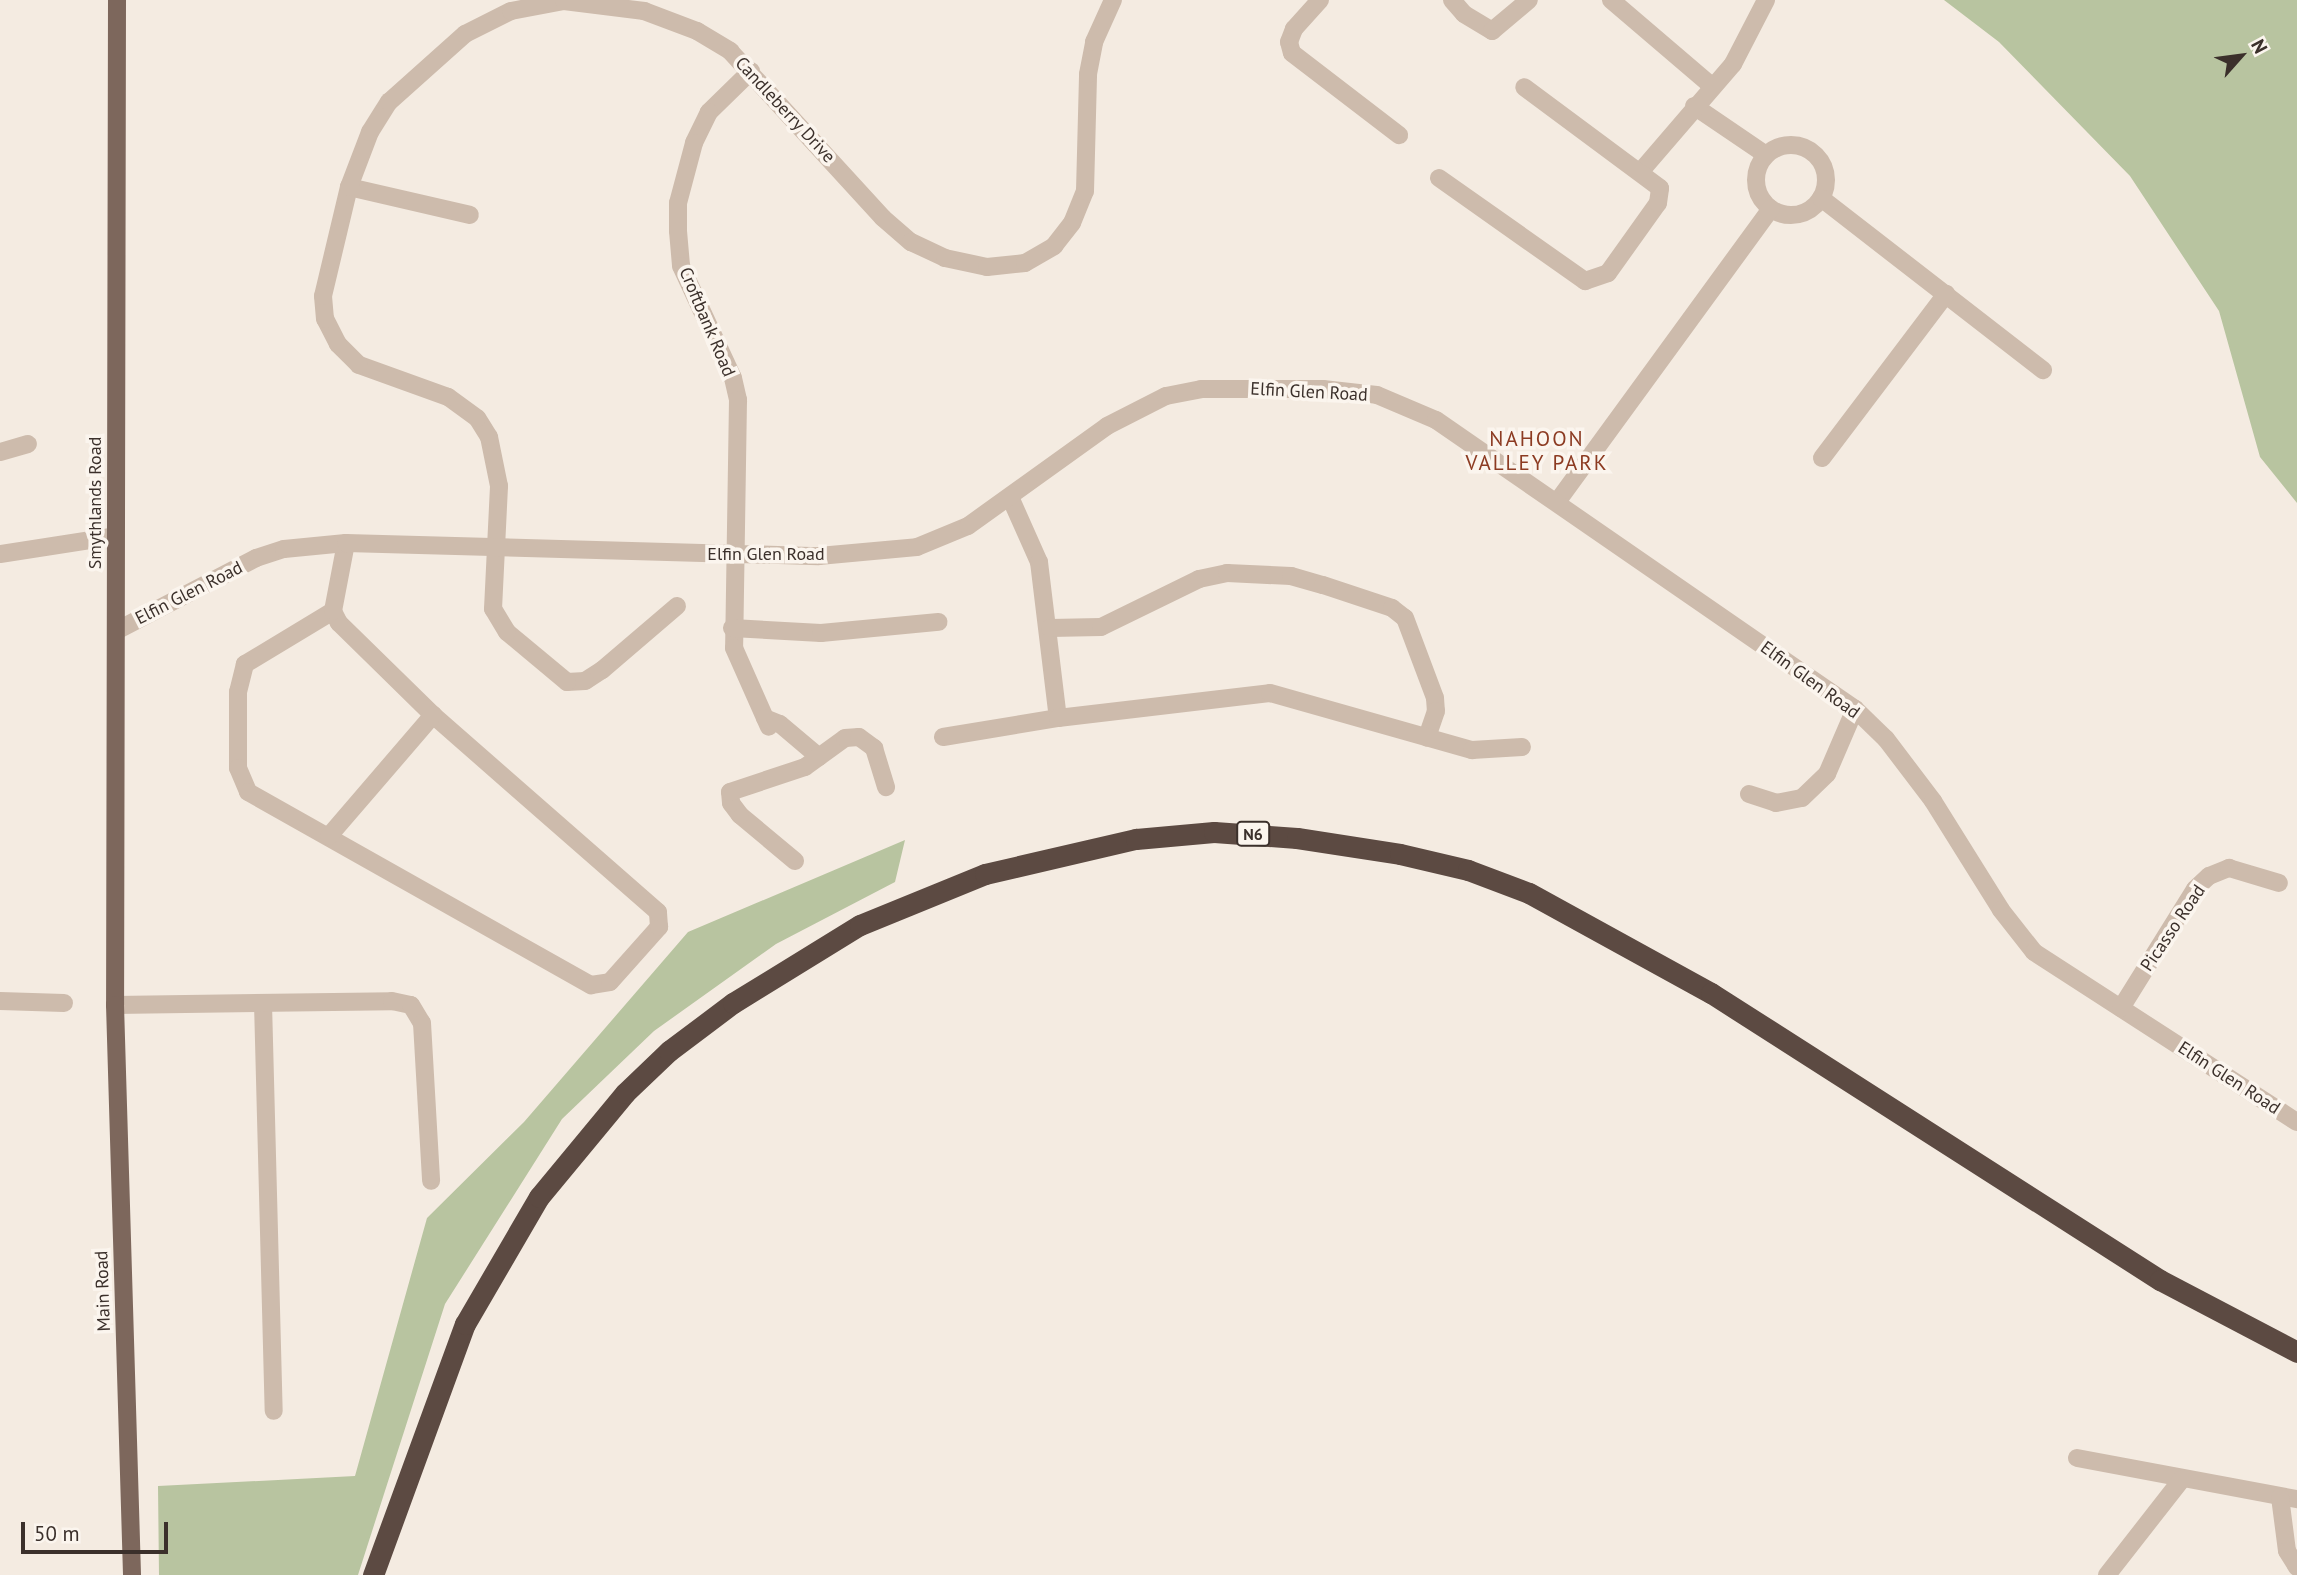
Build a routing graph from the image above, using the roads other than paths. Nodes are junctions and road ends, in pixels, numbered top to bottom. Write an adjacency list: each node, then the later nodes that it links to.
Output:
1 (117, 0): 27 (main road, Smythlands Road)
2 (1113, 0): 8 (street, Candleberry Drive)
3 (1320, 0): 12 (street)
4 (1452, 0): 5 (street)
5 (1530, 0)
6 (1611, 0): 10 (street)
7 (1766, 0): 10 (street)
8 (751, 71): 16 (street, Candleberry Drive); 31 (street, Croftbank Road)
9 (1524, 87): 14 (street)
10 (1713, 87): 11 (street)
11 (1694, 106): 13 (street); 14 (street)
12 (1399, 135)
13 (1766, 155): 17 (street); 18 (street)
14 (1642, 171): 15 (street)
15 (1439, 178)
16 (349, 187): 19 (street); 29 (street, Candleberry Drive)
17 (1821, 198): 18 (street); 20 (street)
18 (1771, 209): 26 (street)
19 (470, 215)
20 (1946, 294): 21 (street); 24 (street)
21 (2043, 370)
22 (28, 444): 23 (street)
23 (0, 452)
24 (1822, 458)
25 (1010, 497): 26 (street, Elfin Glen Road); 31 (street, Elfin Glen Road); 36 (street)
26 (1557, 502): 38 (street, Elfin Glen Road)
27 (116, 536): 30 (street); 37 (main road, Smythlands Road)
28 (346, 543): 29 (street, Elfin Glen Road); 33 (street); 37 (street, Elfin Glen Road)
29 (496, 547): 31 (street, Elfin Glen Road); 32 (street, Candleberry Drive)
30 (0, 554)
31 (733, 555): 35 (street, Croftbank Road)
32 (677, 606)
33 (333, 611): 39 (street); 47 (street)
34 (938, 622): 35 (street)
35 (732, 628): 44 (street, Croftbank Road)
36 (1050, 628): 40 (street); 42 (street)
37 (116, 631): 53 (main road, Smythlands Road)
38 (1855, 709): 46 (street); 54 (street, Elfin Glen Road)
39 (433, 715): 47 (street); 47 (street)
40 (1058, 718): 41 (street); 42 (street)
41 (943, 737)
42 (1427, 737): 43 (street)
43 (1522, 747)
44 (819, 757): 45 (street); 48 (street)
45 (886, 787)
46 (1749, 794)
47 (329, 836)
48 (795, 861)
49 (2279, 883): 54 (street, Picasso Road)
50 (0, 1002): 51 (street)
51 (64, 1003)
52 (263, 1003): 53 (street); 56 (street); 58 (street)
53 (115, 1005): 64 (main road, Main Road)
54 (2121, 1008): 55 (street, Elfin Glen Road)
55 (2297, 1122)
56 (431, 1181)
57 (2297, 1352): 62 (highway, N6)
58 (274, 1411)
59 (2077, 1458): 60 (street)
60 (2182, 1479): 61 (street); 67 (street)
61 (2289, 1498): 63 (street)
62 (398, 1513): 65 (highway, N6); 66 (highway, N6)
63 (2297, 1567)
64 (132, 1575)
65 (373, 1575)
66 (387, 1575)
67 (2107, 1575)

